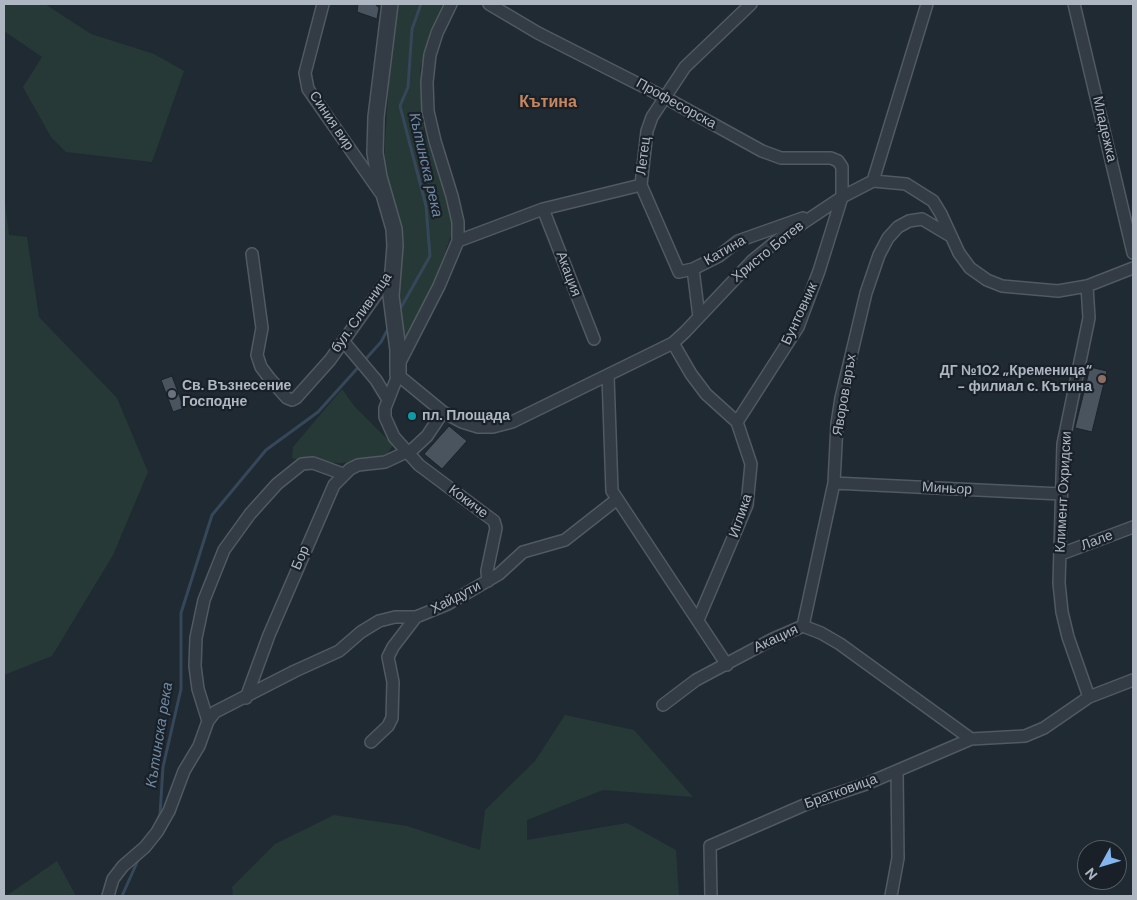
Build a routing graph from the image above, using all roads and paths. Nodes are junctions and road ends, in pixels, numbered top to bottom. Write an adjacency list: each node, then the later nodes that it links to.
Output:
1 (323, 4): 12 (street, Синия вир)
2 (390, 4): 12 (street, бул. Сливница)
3 (452, 4): 16 (street)
4 (489, 4): 8 (street, Професорска)
5 (751, 4): 8 (street, Летец)
6 (927, 4): 9 (street)
7 (1074, 4): 17 (street, Младежка)
8 (664, 97): 10 (street, Летец); 11 (street, Професорска)
9 (873, 181): 11 (street, Христо Ботев); 15 (street)
10 (640, 186): 13 (street, Летец); 20 (street, Катина)
11 (842, 197): 14 (street, Христо Ботев); 31 (street, Бунтовник)
12 (386, 200): 21 (street, бул. Сливница)
13 (543, 209): 16 (street, Летец); 24 (street, Акация)
14 (815, 214): 20 (street, Катина); 23 (street, Христо Ботев)
15 (949, 235): 22 (street); 34 (street, Яворов връх)
16 (458, 241): 27 (street)
17 (1133, 253)
18 (252, 254): 26 (street, бул. Сливница)
19 (1133, 268): 22 (street)
20 (693, 269): 23 (street, Катина)
21 (392, 271): 26 (street, бул. Сливница); 27 (street)
22 (1087, 286): 35 (street, Климент Охридски)
23 (699, 317): 25 (street, Христо Ботев)
24 (594, 339)
25 (672, 343): 28 (street, Христо Ботев); 31 (street, Иглика)
26 (347, 347): 29 (street)
27 (398, 363): 29 (street); 30 (street, Христо Ботев)
28 (608, 376): 30 (street, Христо Ботев); 36 (street)
29 (388, 398): 32 (street)
30 (443, 412): 32 (street)
31 (737, 422): 41 (street, Иглика)
32 (400, 455): 33 (street); 39 (street, Кокиче)
33 (343, 474): 46 (street, Бор); 48 (street)
34 (834, 483): 35 (street, Миньор); 42 (street, Яворов връх)
35 (1061, 494): 38 (street, Климент Охридски)
36 (616, 500): 39 (street, Хайдути); 41 (street)
37 (1133, 527): 38 (street, Лале)
38 (1061, 554): 45 (street, Климент Охридски)
39 (488, 581): 40 (street, Хайдути)
40 (416, 617): 46 (street, Хайдути); 50 (street)
41 (698, 620): 43 (street)
42 (803, 626): 43 (street, Акация); 49 (street, Акация)
43 (727, 665): 47 (street, Акация)
44 (1133, 680): 45 (street)
45 (1089, 697): 49 (street)
46 (246, 698): 48 (street, Хайдути)
47 (663, 705)
48 (208, 721): 52 (street)
49 (971, 739): 51 (street, Братковица)
50 (371, 742)
51 (897, 771): 53 (street, Братковица); 54 (street)
52 (108, 896)
53 (711, 896)
54 (891, 896)

